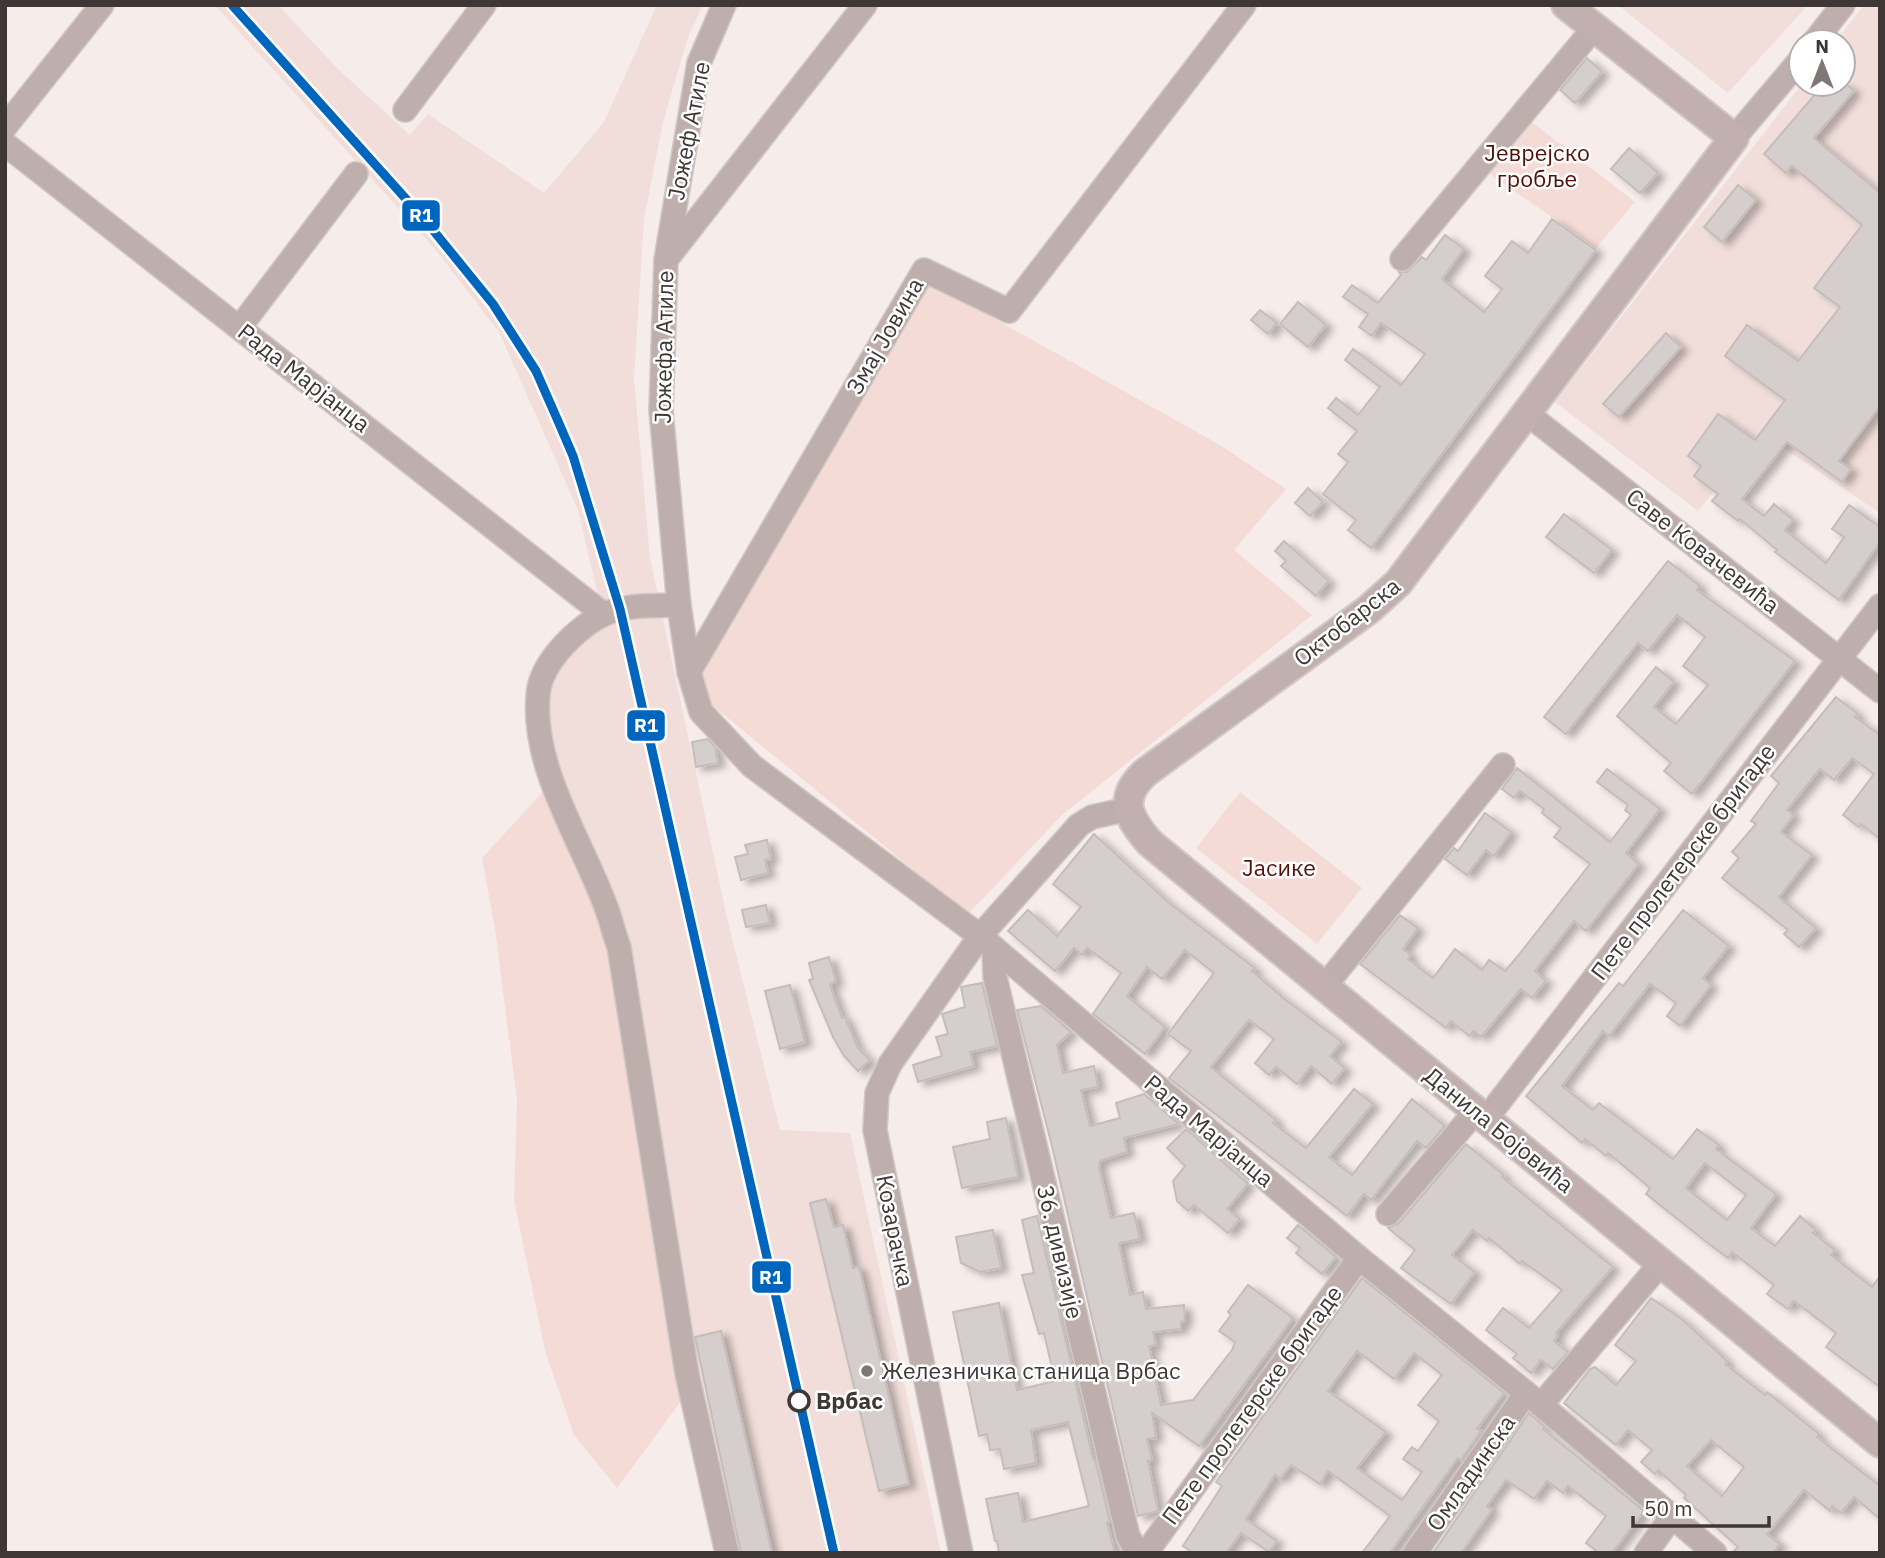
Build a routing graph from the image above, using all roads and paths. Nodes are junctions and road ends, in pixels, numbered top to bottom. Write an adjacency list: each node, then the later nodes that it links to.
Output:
1 (102, 5): 12 (street)
2 (484, 5): 11 (street)
3 (724, 5): 16 (street, Јожеф Атиле)
4 (865, 5): 16 (street, Јожефа Атиле)
5 (1244, 5): 24 (street, Змај Јовина)
6 (1566, 5): 8 (main road)
7 (1843, 5): 9 (street)
8 (1594, 28): 13 (main road); 17 (street)
9 (1825, 28)
10 (1787, 76): 13 (street)
11 (405, 110)
12 (5, 127)
13 (1734, 138): 19 (main road, Октобарска)
14 (5, 144): 18 (street, Рада Марјанца)
15 (356, 174): 18 (street)
16 (666, 260): 20 (street, Јожефа Атиле)
17 (1402, 260)
18 (240, 327): 22 (street, Рада Марјанца)
19 (1525, 412): 23 (street, Саве Ковачевића); 28 (main road, Октобарска)
20 (679, 605): 22 (street); 24 (street, Јожефа Атиле)
21 (1880, 606): 23 (street, Пете пролетерске бригаде)
22 (602, 613): 38 (street)
23 (1839, 658): 25 (street, Саве Ковачевића); 31 (street, Пете пролетерске бригаде)
24 (689, 672): 26 (street, Јожефа Атиле)
25 (1880, 691)
26 (701, 712): 29 (street, Рада Марјанца)
27 (1503, 765): 30 (street)
28 (1129, 809): 29 (street); 30 (main road, Данила Бојовића)
29 (987, 942): 33 (street, Рада Марјанца); 39 (street, Козарачка); 40 (street, 36. дивизије)
30 (1324, 987): 31 (main road, Данила Бојовића)
31 (1481, 1115): 32 (street, Пете пролетерске бригаде); 34 (main road, Данила Бојовића)
32 (1388, 1214)
33 (1359, 1258): 35 (street, Рада Марјанца); 41 (street, Пете пролетерске бригаде)
34 (1662, 1262): 35 (street, Омладинска); 36 (main road, Данила Бојовића)
35 (1533, 1399): 37 (street, Рада Марјанца); 42 (street, Омладинска)
36 (1880, 1443)
37 (1672, 1516): 43 (street); 44 (street, Рада Марјанца)
38 (727, 1553)
39 (961, 1553)
40 (1138, 1553)
41 (1146, 1553)
42 (1415, 1553)
43 (1646, 1553)
44 (1715, 1553)

